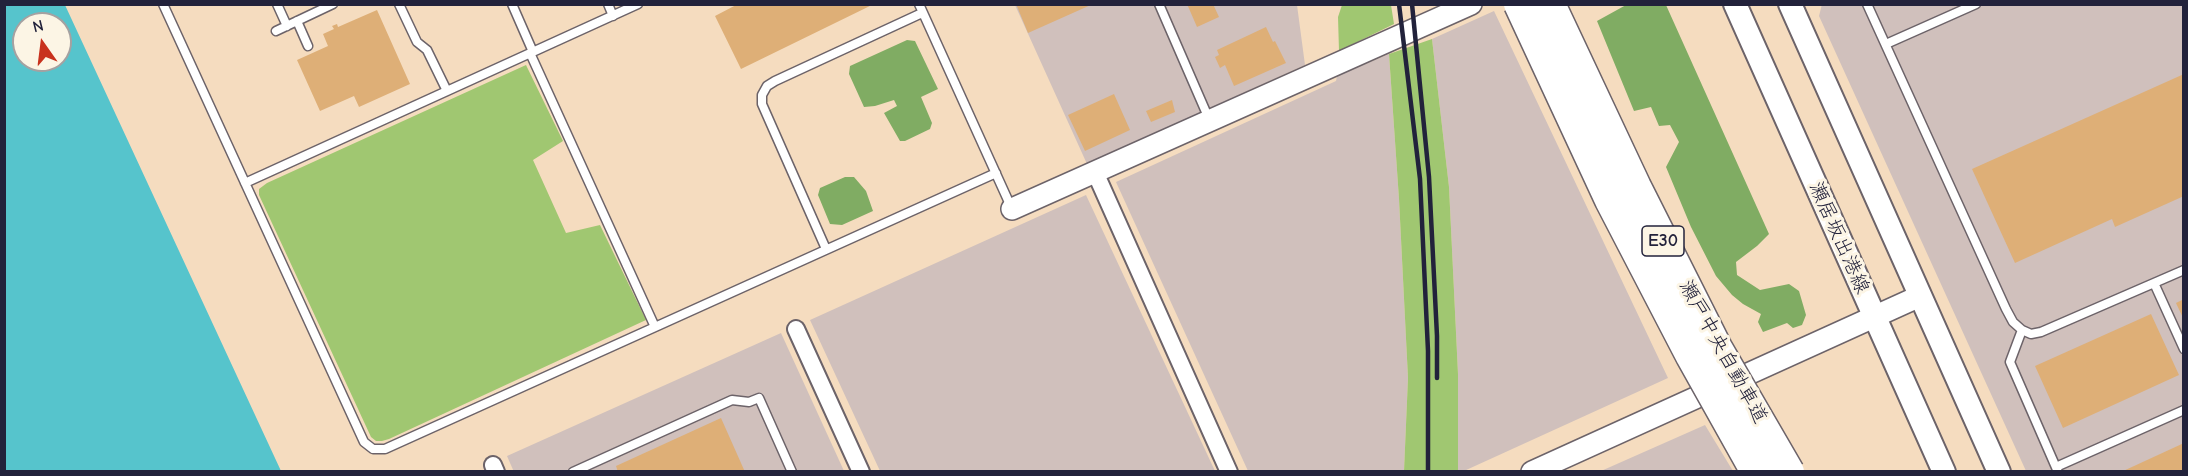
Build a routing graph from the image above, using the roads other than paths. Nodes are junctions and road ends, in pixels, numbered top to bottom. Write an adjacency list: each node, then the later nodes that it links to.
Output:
1 (163, 4): 28 (lane)
2 (277, 4): 19 (lane)
3 (333, 4): 18 (lane)
4 (399, 4): 24 (lane)
5 (512, 4): 23 (lane)
6 (608, 4): 17 (lane)
7 (638, 4): 17 (lane)
8 (1159, 4): 25 (lane)
9 (1471, 4): 25 (street)
10 (1519, 4): 46 (highway, 瀬戸中央自動車道 / E30, bridge)
11 (1550, 4): 47 (highway, 瀬戸中央自動車道 / E30, bridge)
12 (1735, 4): 34 (main road, 瀬居坂出港線)
13 (1790, 4): 33 (main road)
14 (1867, 4): 21 (lane)
15 (1976, 4): 21 (lane)
16 (921, 9): 26 (lane); 30 (lane)
17 (613, 16): 23 (lane)
18 (297, 21): 19 (lane); 22 (lane)
19 (287, 26): 20 (lane)
20 (276, 31)
21 (1886, 44): 37 (lane)
22 (308, 46)
23 (532, 52): 24 (lane); 35 (lane)
24 (447, 91): 28 (lane)
25 (1210, 121): 27 (street)
26 (996, 172): 29 (lane); 30 (lane)
27 (1095, 172): 29 (street); 44 (street)
28 (245, 183): 35 (lane)
29 (1012, 209)
30 (826, 249): 35 (lane)
31 (2184, 270): 32 (lane)
32 (2154, 283): 37 (lane); 38 (lane)
33 (1920, 296): 34 (street); 49 (main road)
34 (1874, 316): 45 (street); 48 (main road, 瀬居坂出港線)
35 (655, 327)
36 (796, 328): 43 (street)
37 (2022, 330): 40 (lane)
38 (2184, 349)
39 (2184, 410): 40 (lane)
40 (2057, 469)
41 (573, 471): 42 (lane)
42 (792, 471)
43 (861, 471)
44 (1229, 471)
45 (1532, 471)
46 (1756, 471)
47 (1789, 471)
48 (1944, 471)
49 (1999, 471)

